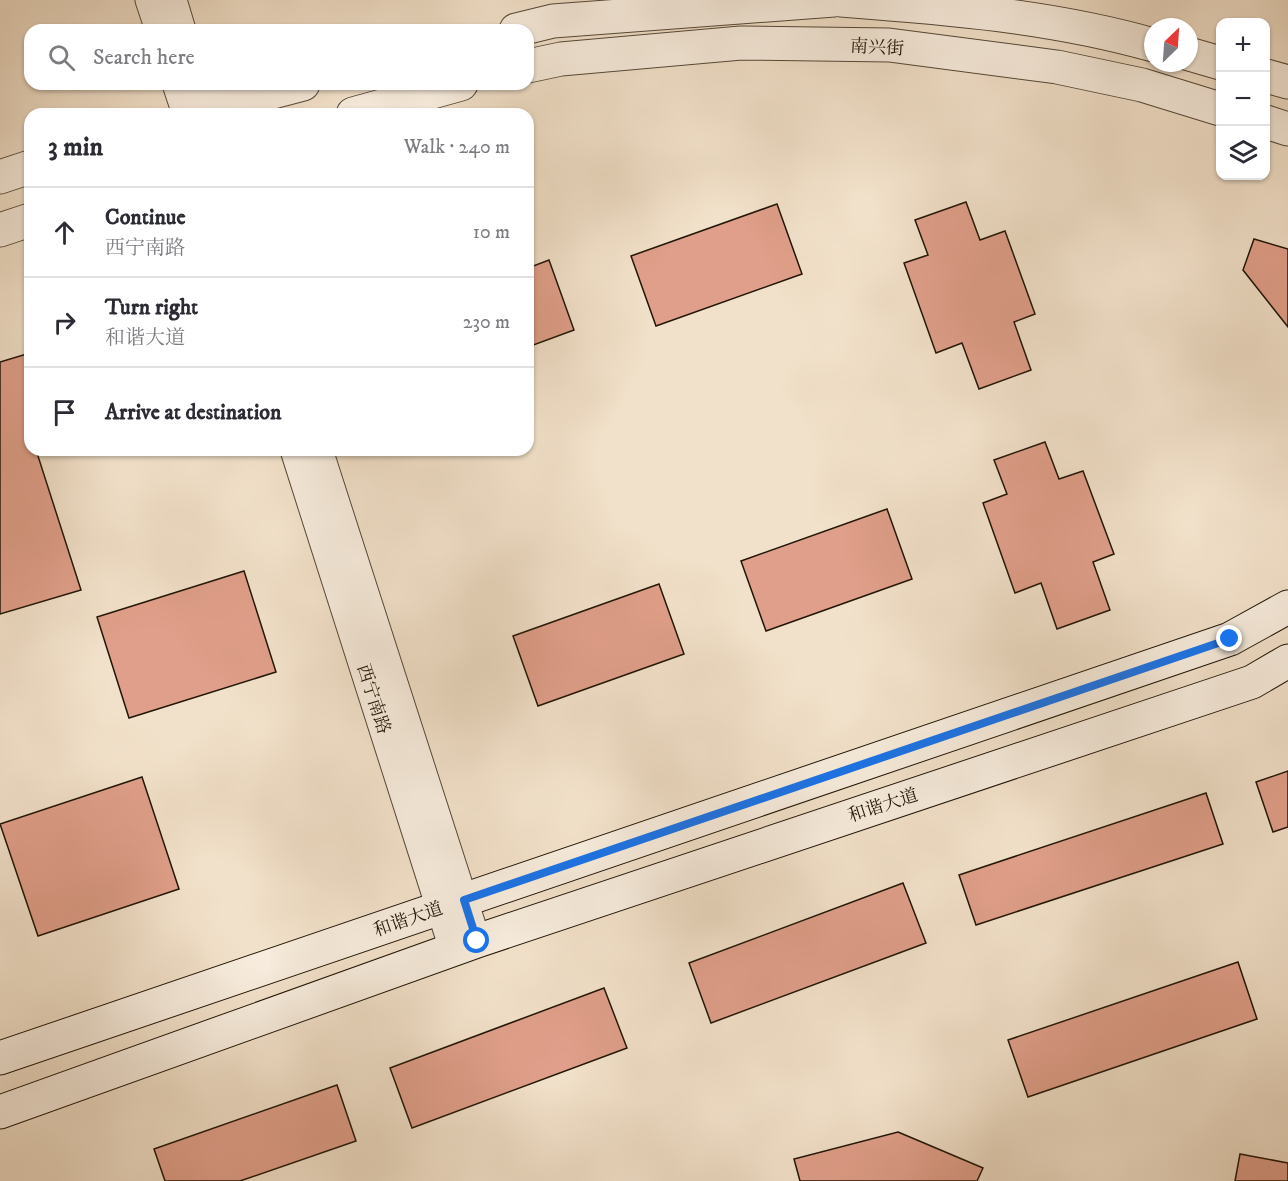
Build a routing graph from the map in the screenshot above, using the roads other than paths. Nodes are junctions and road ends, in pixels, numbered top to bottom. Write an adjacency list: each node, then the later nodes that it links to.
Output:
1 (149, 0): 5 (street)
2 (173, 0): 6 (street)
3 (834, 0): 7 (main road)
4 (841, 0): 8 (main road)
5 (157, 24)
6 (180, 24)
7 (534, 26)
8 (1144, 43)
9 (1198, 57): 10 (main road)
10 (1216, 62)
11 (534, 65): 18 (main road, 南兴街)
12 (1270, 77): 13 (main road)
13 (1288, 82)
14 (183, 90): 17 (street)
15 (276, 90): 17 (main road)
16 (439, 90): 19 (main road)
17 (199, 107)
18 (1216, 107)
19 (375, 108)
20 (1270, 123): 21 (main road)
21 (1288, 129)
22 (24, 169): 23 (main road)
23 (0, 177)
24 (24, 222): 25 (main road)
25 (0, 230)
26 (296, 456): 30 (street, 西宁南路)
27 (320, 456): 30 (street, 西宁南路)
28 (1288, 607): 30 (main road, 和谐大道)
29 (1288, 661): 31 (main road, 和谐大道)
30 (453, 904): 31 (street, 西宁南路); 32 (main road, 和谐大道)
31 (465, 945): 33 (main road, 和谐大道)
32 (0, 1058)
33 (0, 1112)

